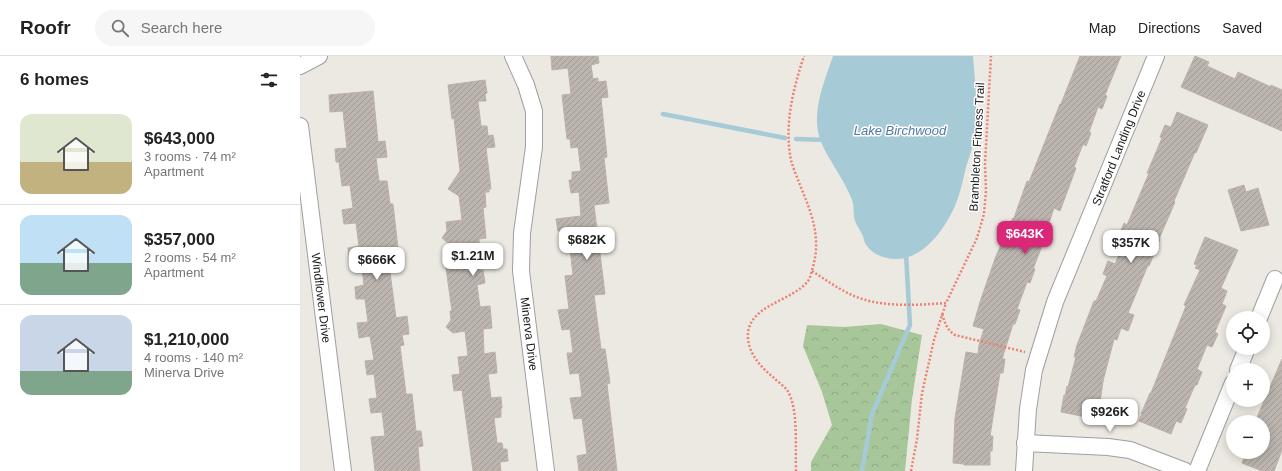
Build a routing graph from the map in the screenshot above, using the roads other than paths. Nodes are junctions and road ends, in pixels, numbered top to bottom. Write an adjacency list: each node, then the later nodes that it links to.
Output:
1 (319, 56): 4 (street)
2 (513, 56): 11 (street, Minerva Drive)
3 (1156, 56): 9 (street, Stratford Landing Drive)
4 (300, 66)
5 (300, 126): 10 (street, Windflower Drive)
6 (1275, 279): 7 (street)
7 (1262, 311)
8 (1226, 400): 14 (street)
9 (1025, 443): 12 (street, Stratford Landing Drive); 13 (street)
10 (343, 471)
11 (546, 471)
12 (1024, 471)
13 (1185, 471)
14 (1197, 471)

